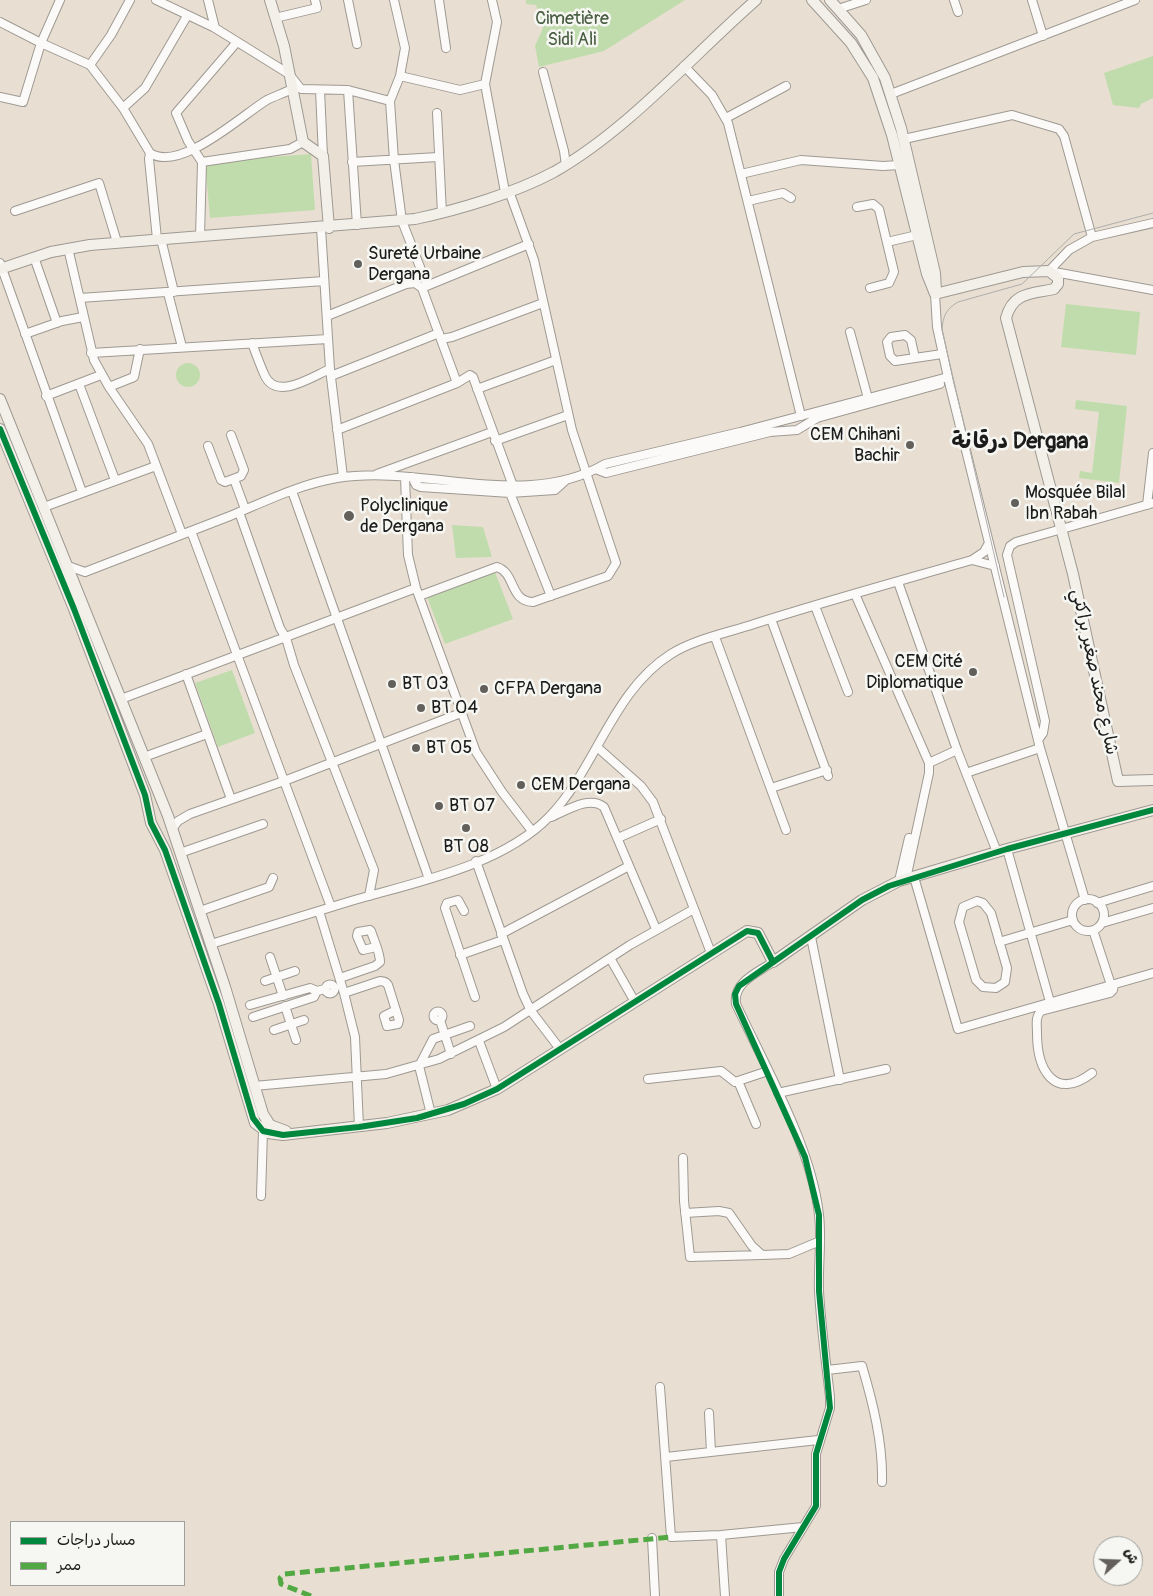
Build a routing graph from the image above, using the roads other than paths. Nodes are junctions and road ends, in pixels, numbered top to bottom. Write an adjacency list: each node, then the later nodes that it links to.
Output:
1 (60, 0): 26 (street)
2 (130, 0): 29 (street)
3 (156, 0): 20 (street)
4 (208, 0): 23 (street)
5 (270, 0): 21 (street)
6 (315, 0): 21 (street)
7 (348, 0): 27 (street)
8 (394, 0): 33 (street)
9 (439, 0): 28 (street)
10 (492, 0): 34 (street)
11 (756, 0): 30 (street)
12 (812, 0): 19 (street)
13 (866, 0): 17 (street)
14 (954, 0): 18 (street)
15 (1032, 0): 24 (street)
16 (1135, 0): 24 (street)
17 (834, 5): 19 (street); 39 (street)
18 (958, 12)
19 (824, 13): 51 (street)
20 (187, 16): 23 (street); 42 (street)
21 (275, 18): 32 (street)
22 (0, 22): 26 (street)
23 (215, 28): 25 (street)
24 (1042, 36): 39 (street)
25 (237, 42): 32 (street); 47 (street)
26 (41, 43): 29 (street); 40 (street)
27 (357, 44)
28 (446, 48)
29 (90, 65): 42 (street)
30 (684, 66): 44 (street); 55 (street)
31 (543, 72): 55 (street)
32 (290, 74): 36 (street); 37 (street)
33 (400, 76): 34 (street); 41 (street)
34 (485, 84): 57 (street)
35 (786, 86): 44 (street)
36 (292, 89): 46 (street); 47 (street)
37 (320, 90): 38 (street); 49 (street)
38 (348, 90): 41 (street); 54 (street)
39 (891, 94): 45 (street)
40 (0, 98)
41 (390, 101): 52 (street)
42 (123, 108): 48 (street)
43 (437, 112): 50 (street)
44 (726, 118): 56 (street)
45 (904, 139): 51 (street); 69 (street)
46 (303, 142): 49 (street); 53 (street)
47 (194, 149): 48 (street); 53 (street)
48 (150, 153): 70 (street)
49 (323, 156): 66 (street)
50 (438, 157): 52 (street); 62 (street)
51 (901, 158): 56 (street); 67 (street); 83 (street)
52 (394, 160): 54 (street); 63 (street)
53 (202, 162): 68 (street)
54 (352, 162): 65 (street)
55 (566, 165): 57 (street)
56 (741, 174): 59 (street)
57 (507, 192): 62 (street); 73 (street)
58 (791, 198): 59 (street)
59 (748, 201): 111 (street)
60 (857, 207): 72 (street)
61 (15, 211): 71 (street)
62 (442, 213): 63 (street)
63 (402, 221): 65 (street); 79 (street)
64 (1153, 224): 69 (street)
65 (356, 225): 66 (street)
66 (325, 228): 68 (street); 78 (street)
67 (917, 235): 72 (street); 83 (street)
68 (200, 237): 70 (street)
69 (1092, 237): 77 (street)
70 (159, 239): 71 (street); 82 (street)
71 (117, 242): 74 (street)
72 (887, 242): 80 (street)
73 (529, 244): 79 (street); 85 (street)
74 (68, 248): 75 (street); 84 (street)
75 (34, 257): 76 (street); 88 (street)
76 (1, 267): 90 (street)
77 (1049, 271): 81 (street); 83 (street); 135 (street)
78 (324, 281): 82 (street); 86 (street)
79 (425, 287): 86 (street); 91 (street)
80 (870, 288)
81 (1153, 290)
82 (171, 292): 84 (street); 94 (street)
83 (936, 294): 97 (street)
84 (80, 298): 87 (street)
85 (543, 302): 91 (street); 99 (street)
86 (327, 316): 92 (street)
87 (83, 317): 88 (street); 96 (street)
88 (57, 323): 90 (street)
89 (850, 332): 109 (street)
90 (25, 334): 107 (street)
91 (440, 336): 100 (street); 103 (street)
92 (328, 338): 93 (street); 100 (street)
93 (252, 343): 94 (street); 100 (street)
94 (182, 347): 95 (street)
95 (140, 349): 96 (street); 105 (street)
96 (91, 352): 101 (street)
97 (942, 354): 98 (street); 102 (street)
98 (915, 358)
99 (556, 360): 106 (street); 110 (street)
100 (331, 372): 115 (street)
101 (101, 375): 104 (street); 105 (street)
102 (948, 379): 109 (street); 138 (street)
103 (457, 383): 106 (street); 115 (street)
104 (80, 384): 107 (street); 128 (street)
105 (108, 387): 121 (street)
106 (477, 389): 116 (street)
107 (46, 396): 131 (street)
108 (0, 399): 133 (street)
109 (869, 401): 111 (street); 112 (street)
110 (568, 415): 118 (street); 123 (street)
111 (801, 415): 112 (street); 114 (street); 122 (street)
112 (809, 424): 114 (street)
113 (0, 429): 176 (street)
114 (799, 429): 122 (street)
115 (337, 430): 125 (street)
116 (492, 432): 118 (street); 124 (street)
117 (231, 434): 127 (street)
118 (495, 441): 129 (street)
119 (208, 446): 127 (street)
120 (1153, 453): 132 (street)
121 (156, 466): 128 (street); 137 (street)
122 (598, 470): 123 (street)
123 (586, 474): 129 (street); 147 (street)
124 (371, 476): 125 (street); 126 (street)
125 (343, 477): 130 (street)
126 (408, 477): 129 (street); 145 (street)
127 (234, 479): 134 (street)
128 (115, 480): 131 (street)
129 (511, 489): 147 (street)
130 (292, 491): 134 (street); 150 (street)
131 (82, 492): 133 (street)
132 (1150, 504): 135 (street)
133 (44, 507): 140 (street)
134 (242, 511): 136 (street); 153 (street)
135 (1062, 529): 151 (street); 169 (street, شارع محند صغير براكتي)
136 (191, 531): 137 (street); 155 (street)
137 (182, 534): 142 (street)
138 (989, 543): 139 (street); 141 (street)
139 (972, 560): 141 (street); 143 (street)
140 (68, 566): 142 (street); 144 (street)
141 (995, 566): 154 (street)
142 (85, 572): 144 (street)
143 (898, 582): 146 (street); 164 (street)
144 (77, 585): 158 (street)
145 (417, 592): 147 (street); 150 (street); 159 (street)
146 (855, 594): 148 (street); 167 (street)
147 (551, 596)
148 (816, 606): 149 (street); 157 (street)
149 (771, 619): 152 (street); 171 (street)
150 (337, 620): 153 (street); 161 (street)
151 (1026, 635): 154 (street); 162 (street)
152 (715, 637): 163 (street); 171 (street)
153 (286, 638): 155 (street); 166 (street)
154 (1012, 638): 162 (street)
155 (236, 656): 156 (street); 170 (street)
156 (186, 674): 158 (street); 160 (street)
157 (848, 692)
158 (121, 700): 165 (street)
159 (461, 713): 161 (street); 181 (street)
160 (207, 734): 165 (street); 172 (street)
161 (381, 744): 166 (street); 191 (street)
162 (1039, 744): 168 (street); 183 (street)
163 (597, 747): 175 (street); 177 (street)
164 (957, 750): 167 (street); 168 (street)
165 (144, 757): 174 (street)
166 (332, 763): 170 (street); 194 (street)
167 (929, 763): 192 (street)
168 (966, 773): 186 (street)
169 (1153, 780)
170 (284, 781): 172 (street); 197 (street)
171 (771, 788): 180 (street)
172 (231, 799): 179 (street)
173 (1153, 810): 183 (street)
174 (166, 811): 176 (street); 179 (street)
175 (549, 817): 181 (street); 184 (street)
176 (150, 818): 182 (street)
177 (661, 819): 184 (street); 199 (street)
178 (263, 824): 187 (street)
179 (171, 828): 182 (street); 187 (street)
180 (786, 830)
181 (532, 832): 188 (street)
182 (156, 833): 252 (street)
183 (1066, 834): 186 (street); 195 (street)
184 (618, 838): 189 (street)
185 (909, 838): 192 (street)
186 (1002, 851): 192 (street); 207 (street)
187 (180, 853): 200 (street)
188 (476, 861): 191 (street); 208 (street)
189 (629, 866): 205 (street); 208 (street)
190 (273, 878): 200 (street)
191 (429, 879): 194 (street)
192 (906, 879): 209 (street); 228 (street)
193 (1153, 886): 196 (street)
194 (369, 896): 197 (street)
195 (1085, 900): 196 (street); 203 (street)
196 (1097, 902): 204 (street)
197 (331, 907): 201 (street)
198 (1153, 908): 204 (street)
199 (694, 909): 205 (street); 213 (street)
200 (200, 911): 211 (street)
201 (319, 911): 211 (street); 223 (street)
202 (464, 911): 214 (street)
203 (1073, 920): 206 (street); 207 (street)
204 (1102, 923): 206 (street)
205 (656, 929): 216 (street)
206 (1093, 930): 222 (street)
207 (1030, 933): 210 (street); 228 (street)
208 (502, 937): 214 (street); 232 (street)
209 (811, 937): 217 (street); 250 (street)
210 (999, 942): 210 (street)
211 (211, 944): 252 (street)
212 (376, 946): 223 (street)
213 (711, 953): 217 (street); 227 (street)
214 (460, 955): 226 (street)
215 (270, 957): 220 (street)
216 (610, 958): 227 (street); 232 (street)
217 (773, 962): 246 (street)
218 (294, 971): 220 (street)
219 (1153, 973): 222 (street)
220 (277, 978): 221 (street); 225 (street)
221 (265, 981)
222 (1112, 984): 228 (street); 247 (street)
223 (340, 986): 224 (street); 231 (street); 248 (street)
224 (321, 990): 225 (street); 230 (street)
225 (283, 996): 229 (street)
226 (474, 997)
227 (635, 1002): 242 (street)
228 (1050, 1002)
229 (250, 1005)
230 (285, 1006): 233 (street); 236 (street)
231 (396, 1010)
232 (531, 1011): 241 (street); 242 (street)
233 (253, 1017)
234 (304, 1020): 236 (street)
235 (440, 1020): 239 (street)
236 (291, 1025): 238 (street); 240 (street)
237 (470, 1026): 239 (street)
238 (274, 1030)
239 (445, 1034): 243 (street); 244 (street)
240 (296, 1040)
241 (478, 1041): 243 (street); 253 (street)
242 (560, 1049): 253 (street)
243 (451, 1054): 244 (street)
244 (419, 1066): 248 (street); 255 (street)
245 (886, 1069): 250 (street)
246 (768, 1071): 251 (street); 254 (street)
247 (1092, 1073)
248 (358, 1077): 252 (street); 257 (street)
249 (648, 1079): 251 (street)
250 (840, 1080): 254 (street)
251 (738, 1081): 256 (street)
252 (248, 1087): 258 (street); 259 (street)
253 (496, 1089): 255 (street)
254 (778, 1093): 263 (street)
255 (431, 1114): 257 (street)
256 (756, 1124)
257 (359, 1127): 259 (street)
258 (263, 1131): 259 (street); 261 (street)
259 (300, 1132)
260 (683, 1158): 262 (street)
261 (261, 1196)
262 (685, 1213): 264 (street); 264 (street)
263 (820, 1241): 264 (street); 265 (street)
264 (762, 1255)
265 (827, 1370): 268 (street); 271 (street)
266 (660, 1387): 270 (street)
267 (709, 1413): 269 (street)
268 (818, 1440): 269 (street); 272 (street)
269 (711, 1452): 270 (street)
270 (666, 1457): 273 (street)
271 (882, 1482)
272 (803, 1527): 273 (street); 277 (street)
273 (722, 1535): 276 (street)
274 (652, 1538): 275 (street)
275 (655, 1596)
276 (726, 1596)
277 (779, 1596)

